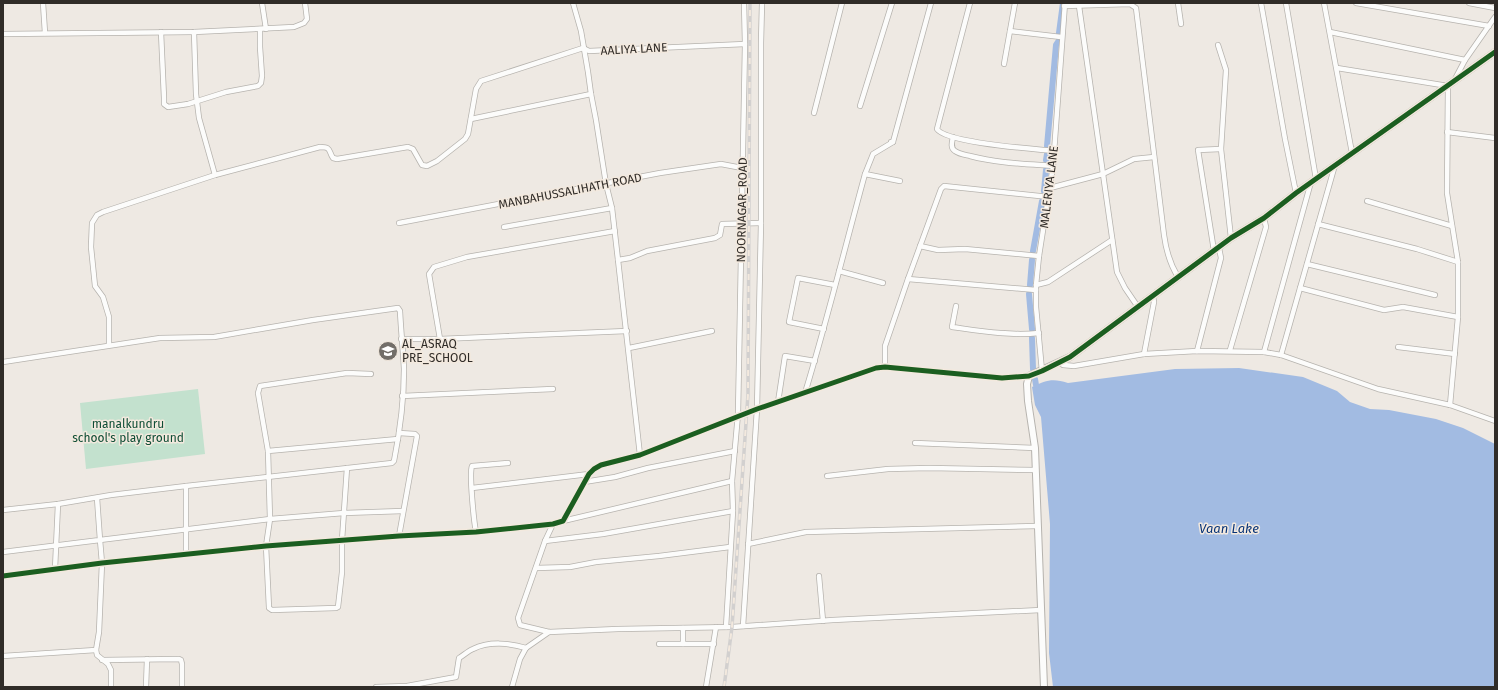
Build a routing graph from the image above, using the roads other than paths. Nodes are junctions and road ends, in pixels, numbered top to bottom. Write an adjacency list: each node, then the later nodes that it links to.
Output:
1 (43, 3): 29 (street)
2 (262, 3): 24 (street)
3 (305, 3): 24 (street)
4 (572, 3): 34 (street)
5 (744, 3): 32 (street, NOORNAGAR_ROAD)
6 (762, 3): 68 (street)
7 (842, 3): 44 (street)
8 (892, 3): 43 (street)
9 (931, 3): 56 (street)
10 (970, 3): 47 (street)
11 (1015, 3): 25 (street)
12 (1178, 3): 22 (street)
13 (1261, 3): 63 (street)
14 (1286, 3): 59 (street)
15 (1324, 3): 28 (street)
16 (1356, 3): 23 (street)
17 (1469, 3): 20 (street)
18 (1064, 5): 19 (street); 31 (street, MALERIYA LANE)
19 (1079, 6): 52 (street); 57 (street)
20 (1495, 8)
21 (1495, 17): 23 (street)
22 (1180, 24)
23 (1489, 26): 36 (street)
24 (263, 29): 27 (street); 42 (street)
25 (1010, 31): 31 (street); 37 (street)
26 (161, 32): 27 (street); 29 (street); 42 (street)
27 (194, 32): 42 (street)
28 (1330, 32): 36 (street); 38 (street)
29 (45, 33): 30 (street)
30 (3, 34)
31 (1061, 38): 50 (street, MALERIYA LANE)
32 (745, 44): 34 (street, AALIYA LANE); 55 (street, NOORNAGAR_ROAD)
33 (1218, 45): 49 (street)
34 (583, 48): 41 (street); 45 (street, AALIYA LANE)
35 (1495, 52): 39 (street)
36 (1465, 60): 39 (street)
37 (1004, 64)
38 (1336, 68): 40 (street); 51 (street)
39 (1454, 81): 40 (street)
40 (1448, 86): 46 (street); 51 (street)
41 (590, 94): 45 (street); 61 (street)
42 (197, 102): 58 (street)
43 (860, 106)
44 (814, 113)
45 (471, 120): 58 (street)
46 (1447, 132): 48 (street); 72 (street)
47 (953, 137): 50 (street); 54 (street)
48 (1495, 138)
49 (1221, 149): 75 (street); 78 (street)
50 (1054, 150): 54 (street, MALERIYA LANE)
51 (1352, 153): 53 (street)
52 (1154, 157): 57 (street); 84 (street)
53 (1335, 165): 59 (street); 71 (street)
54 (1054, 166): 62 (street, MALERIYA LANE)
55 (742, 168): 61 (street, MANBAHUSSALIHATH ROAD); 70 (street, NOORNAGAR_ROAD)
56 (865, 174): 60 (street); 83 (street)
57 (1102, 174): 62 (street); 76 (street)
58 (215, 175): 101 (street)
59 (1314, 180): 63 (street); 106 (street)
60 (900, 181)
61 (606, 184): 66 (street); 69 (street, MANBAHUSSALIHATH ROAD)
62 (1050, 188): 64 (street, MALERIYA LANE)
63 (1296, 193): 67 (street)
64 (1049, 197): 77 (street); 79 (street, MALERIYA LANE)
65 (1367, 201): 72 (street)
66 (612, 208): 73 (street); 74 (street)
67 (1264, 218): 75 (street); 104 (street)
68 (760, 223): 70 (street); 122 (street)
69 (399, 224)
70 (741, 224): 80 (street); 123 (street, NOORNAGAR_ROAD)
71 (1318, 224): 81 (street); 82 (street)
72 (1452, 226): 81 (street)
73 (504, 227)
74 (615, 231): 80 (street); 100 (street)
75 (1231, 238): 78 (street)
76 (1112, 240): 88 (street); 93 (street)
77 (920, 246): 79 (street); 85 (street)
78 (1216, 250): 84 (street); 105 (street)
79 (1039, 256): 88 (street, MALERIYA LANE)
80 (618, 260): 96 (street)
81 (1458, 262): 94 (street)
82 (1307, 264): 89 (street); 91 (street)
83 (838, 271): 86 (street); 87 (street)
84 (1178, 277): 90 (street)
85 (908, 279): 88 (street); 113 (street)
86 (882, 282)
87 (835, 285): 95 (street); 95 (street)
88 (1036, 287): 98 (street, MALERIYA LANE)
89 (1300, 288): 94 (street); 109 (street)
90 (1153, 296): 93 (street); 107 (street)
91 (1435, 296)
92 (956, 306): 98 (street)
93 (1138, 307): 112 (street)
94 (1458, 317): 108 (street)
95 (824, 329): 110 (street)
96 (627, 331): 100 (street); 103 (street)
97 (712, 332): 103 (street)
98 (1039, 333): 114 (street, MALERIYA LANE)
99 (401, 339): 100 (street); 101 (street); 119 (street)
100 (440, 339)
101 (109, 346): 111 (street)
102 (1398, 347): 108 (street)
103 (629, 348): 131 (street)
104 (1230, 350): 105 (street); 106 (street)
105 (1197, 351): 107 (street)
106 (1264, 352): 109 (street)
107 (1144, 354): 112 (street)
108 (1455, 354): 121 (street)
109 (1281, 355): 121 (street)
110 (815, 360): 118 (street); 120 (street)
111 (3, 362)
112 (1059, 362): 114 (street)
113 (885, 367): 116 (street); 118 (street)
114 (1042, 371): 116 (street)
115 (371, 374): 129 (street)
116 (1028, 376): 128 (street)
117 (553, 389): 119 (street)
118 (805, 393): 120 (street)
119 (402, 396): 125 (street)
120 (778, 402): 122 (street)
121 (1450, 406): 124 (street)
122 (757, 410): 123 (street); 158 (street)
123 (738, 417): 130 (street, NOORNAGAR_ROAD); 131 (street)
124 (1495, 421)
125 (399, 432): 126 (street); 145 (street)
126 (398, 438): 129 (street); 133 (street)
127 (915, 443): 128 (street)
128 (1035, 448): 134 (street)
129 (268, 451): 137 (street)
130 (735, 451): 138 (street, NOORNAGAR_ROAD); 139 (street)
131 (640, 455): 135 (street)
132 (508, 463): 141 (street)
133 (347, 468): 137 (street); 147 (street)
134 (1036, 470): 136 (street); 151 (street)
135 (589, 474): 139 (street); 141 (street)
136 (827, 476)
137 (268, 477): 140 (street); 148 (street)
138 (732, 481): 146 (street, NOORNAGAR_ROAD); 149 (street)
139 (584, 482): 149 (street)
140 (186, 486): 142 (street); 152 (street)
141 (472, 488): 153 (street)
142 (97, 498): 143 (street); 155 (street)
143 (58, 504): 144 (street); 159 (street)
144 (3, 510)
145 (403, 511): 147 (street); 154 (street)
146 (733, 511): 157 (street); 161 (street, NOORNAGAR_ROAD)
147 (344, 513): 148 (street); 156 (street)
148 (270, 519): 152 (street); 160 (street)
149 (563, 521): 150 (street)
150 (553, 524): 153 (street); 157 (street)
151 (1038, 526): 158 (street); 169 (street)
152 (186, 528): 155 (street); 163 (street)
153 (476, 532): 154 (street)
154 (399, 536): 156 (street)
155 (100, 540): 159 (street); 164 (street)
156 (342, 540): 160 (street); 160 (street)
157 (545, 541): 165 (street)
158 (748, 544): 171 (street)
159 (56, 545): 162 (street); 166 (street)
160 (266, 546): 163 (street)
161 (730, 547): 165 (street); 173 (street, NOORNAGAR_ROAD)
162 (3, 552)
163 (186, 553): 164 (street)
164 (102, 563): 166 (street); 180 (street)
165 (536, 568): 175 (street)
166 (55, 569): 167 (street)
167 (3, 576)
168 (819, 576): 170 (street)
169 (1041, 610): 170 (street); 190 (street)
170 (823, 621): 171 (street)
171 (743, 626): 173 (street)
172 (716, 627): 173 (street); 174 (street); 178 (street)
173 (726, 627)
174 (683, 628): 175 (street); 177 (street)
175 (548, 632): 179 (street)
176 (659, 644): 177 (street)
177 (683, 644): 178 (street)
178 (714, 644): 189 (street)
179 (526, 648): 187 (street); 188 (street)
180 (96, 650): 181 (street); 183 (street)
181 (3, 656)
182 (147, 659): 183 (street); 185 (street); 186 (street)
183 (102, 660): 184 (street)
184 (111, 687)
185 (146, 687)
186 (182, 687)
187 (376, 687)
188 (512, 687)
189 (706, 687)
190 (1044, 687)

